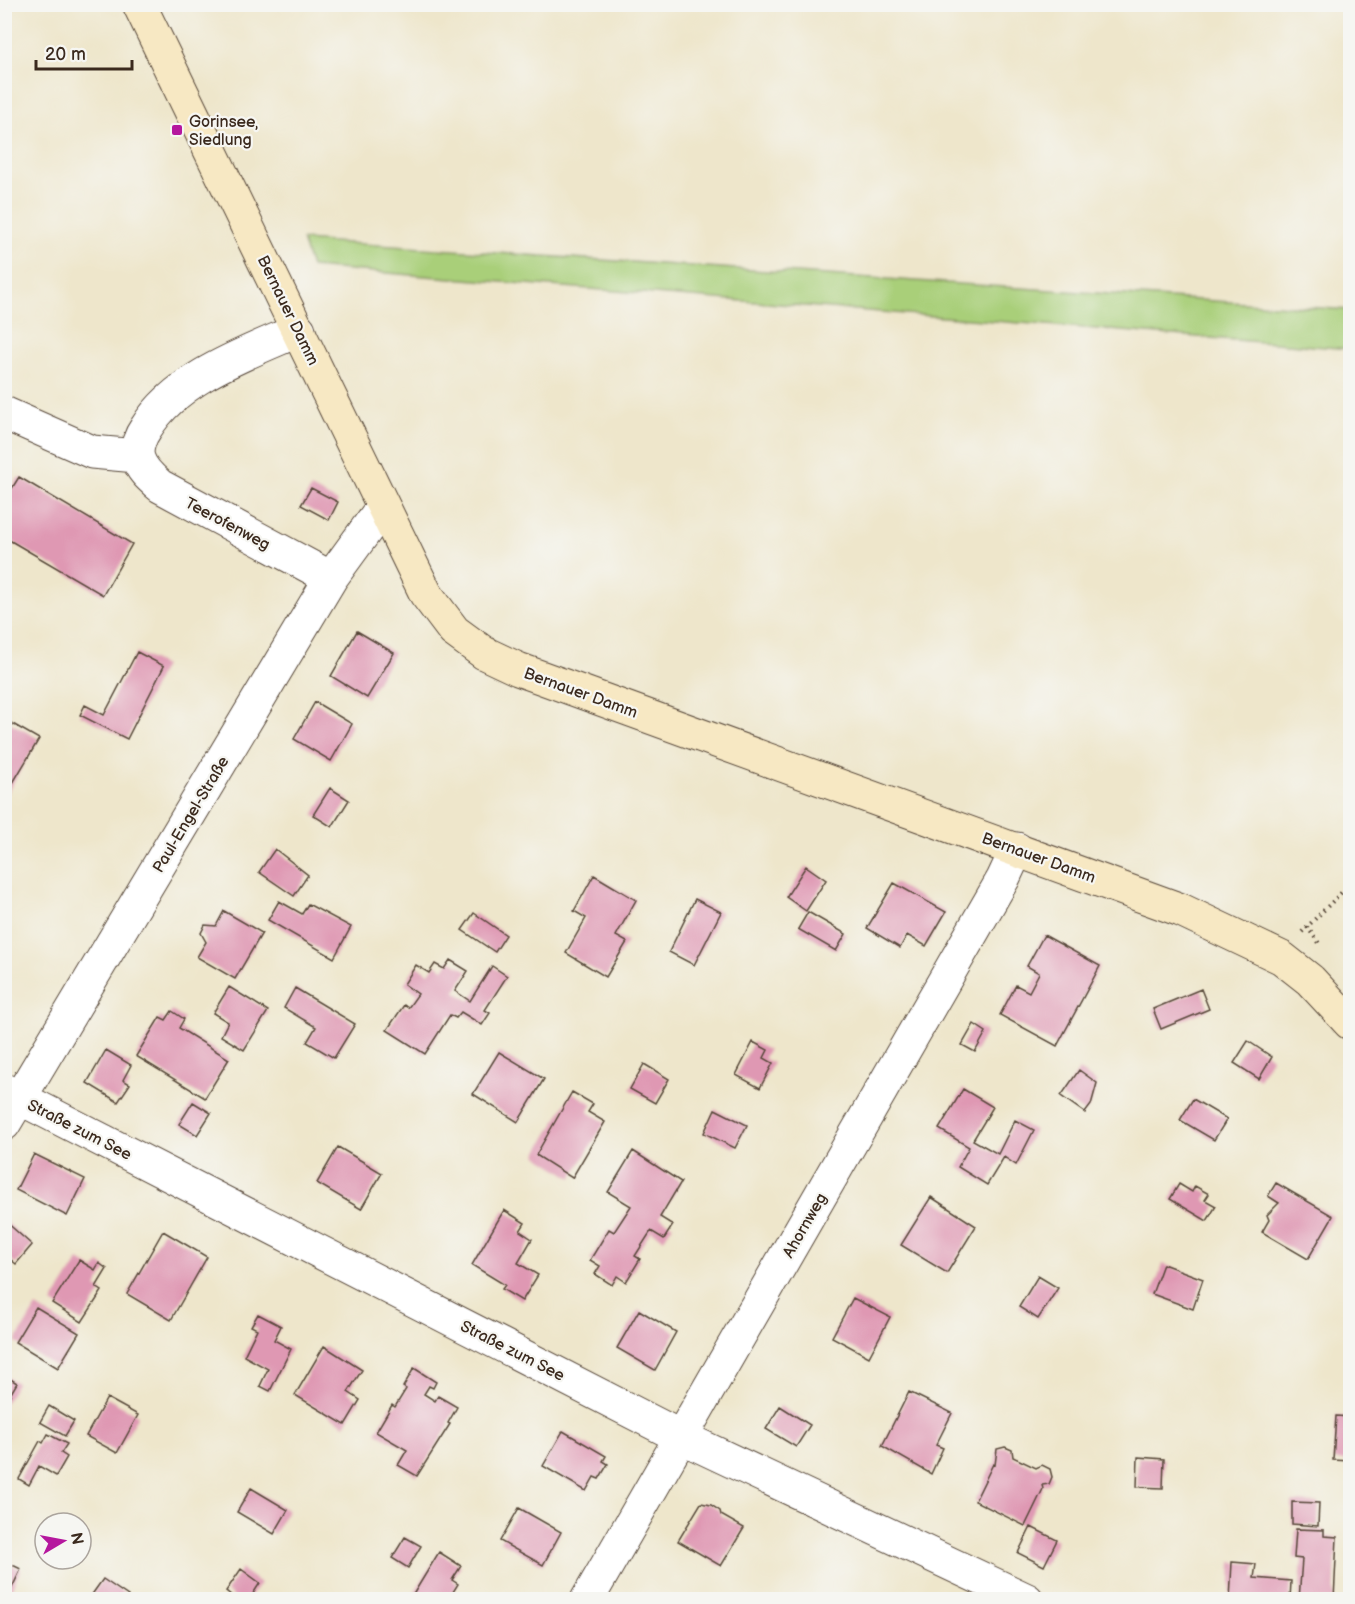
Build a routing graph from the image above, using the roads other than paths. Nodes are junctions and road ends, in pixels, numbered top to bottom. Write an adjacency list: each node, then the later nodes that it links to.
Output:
1 (139, 4): 2 (main road, Bernauer Damm)
2 (299, 330): 4 (street); 5 (main road, Bernauer Damm)
3 (4, 413): 4 (street)
4 (137, 456): 6 (street, Teerofenweg)
5 (382, 508): 6 (street, Paul-Engel-Straße); 7 (main road, Bernauer Damm)
6 (331, 578): 9 (street, Paul-Engel-Straße)
7 (1017, 849): 8 (main road, Bernauer Damm); 10 (street, Ahornweg)
8 (1350, 1023)
9 (10, 1104): 10 (street, Straße zum See)
10 (681, 1437): 11 (street, Ahornweg); 12 (street, Straße zum See)
11 (587, 1599)
12 (1027, 1599)

